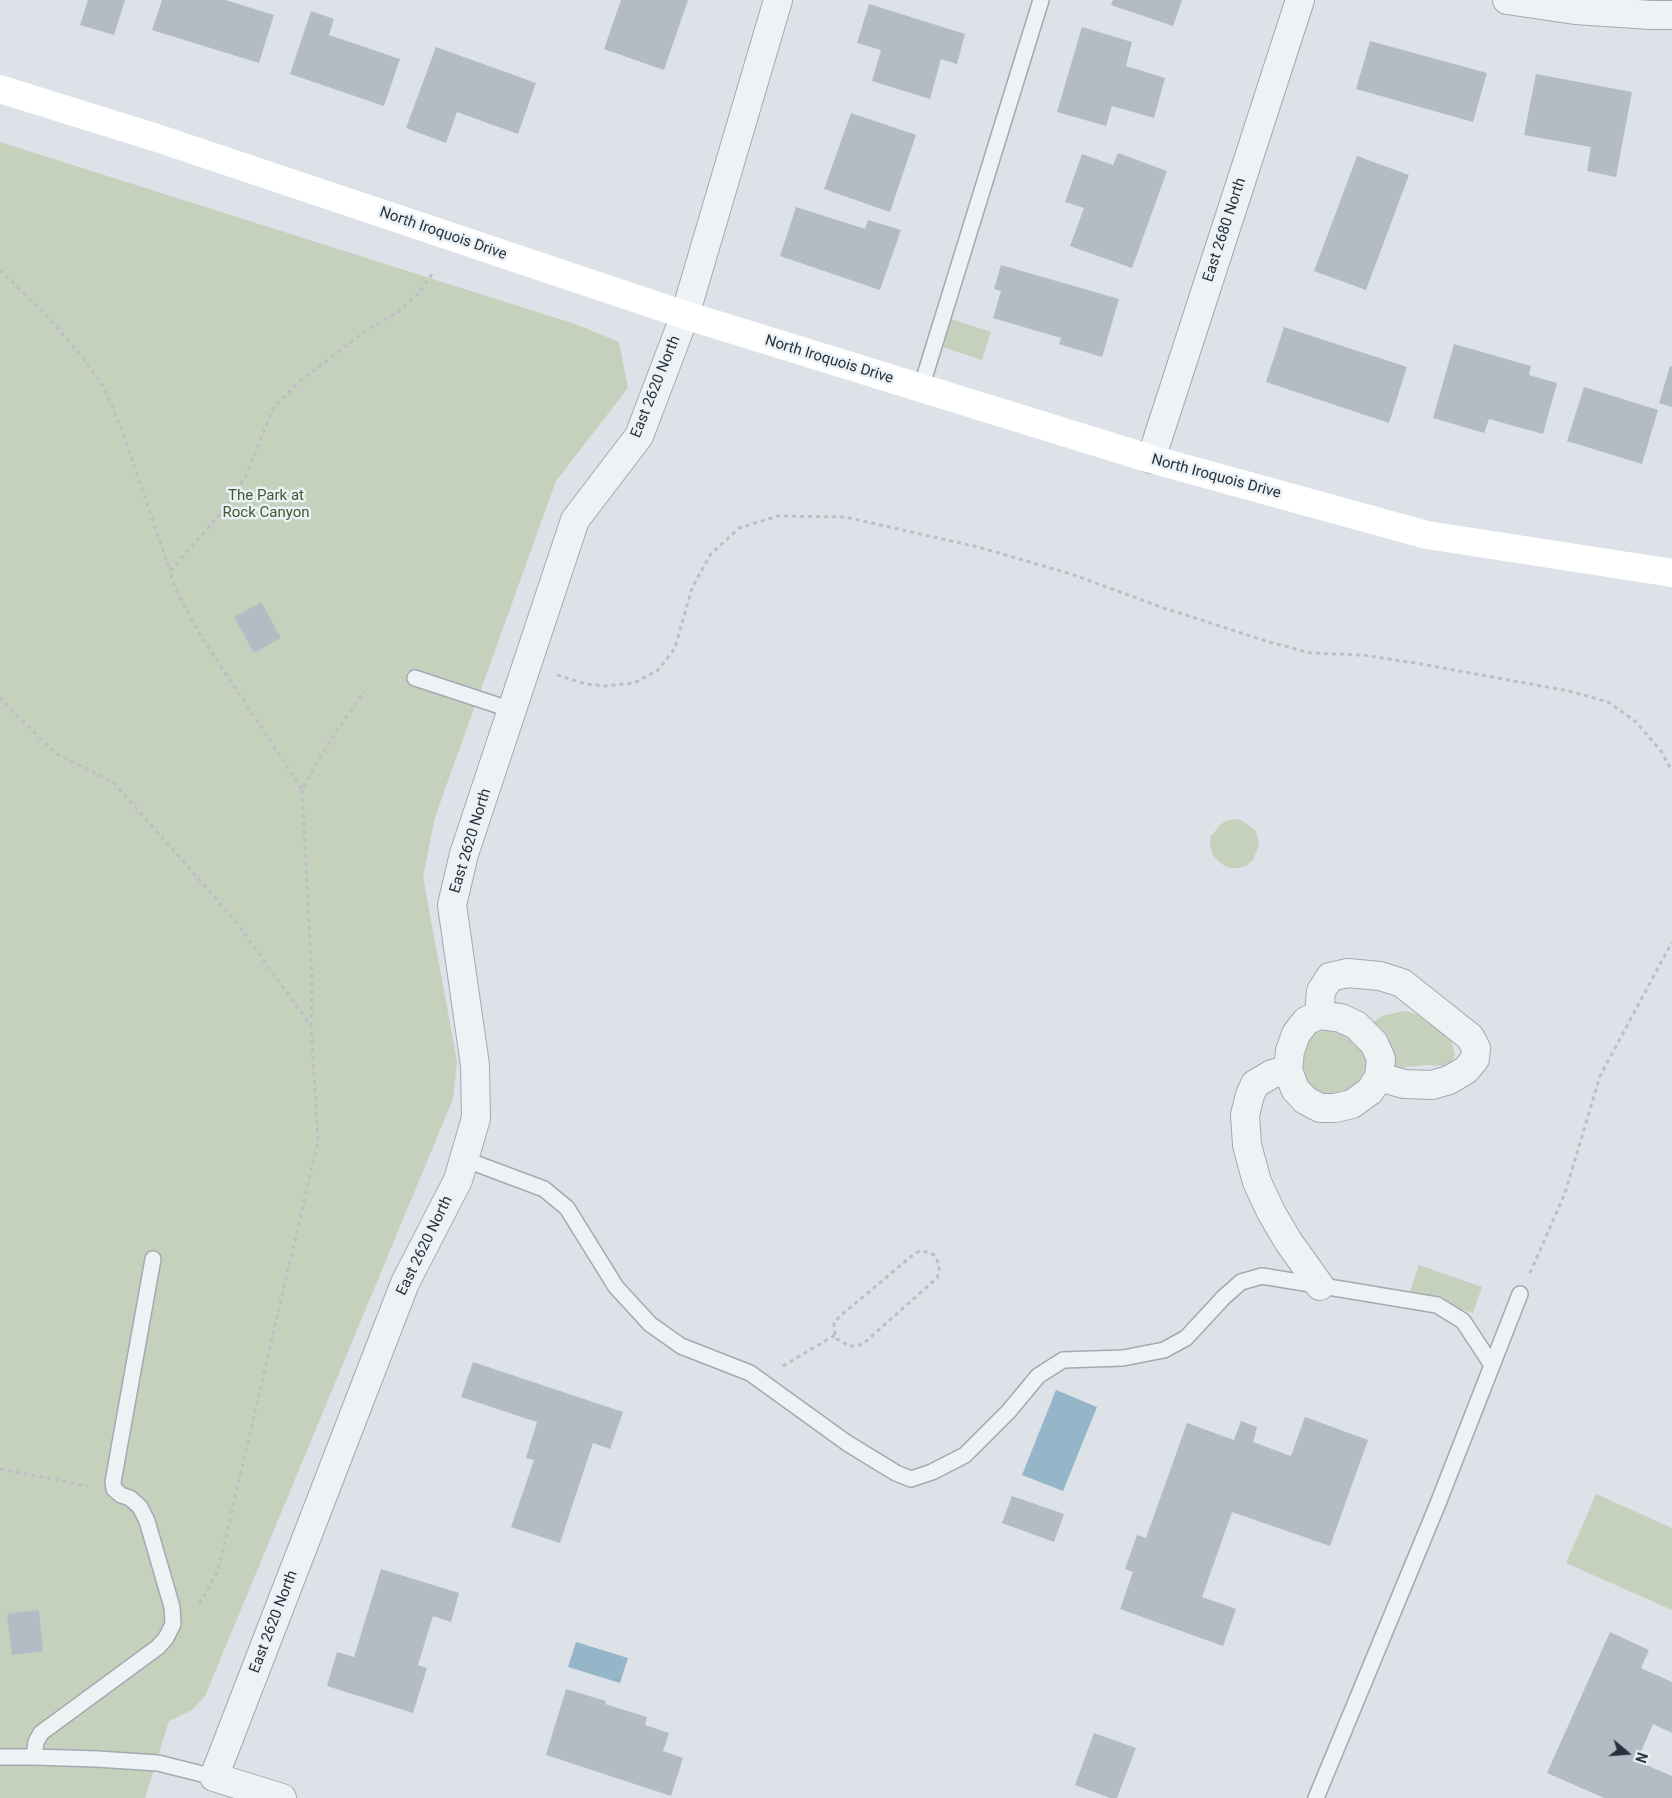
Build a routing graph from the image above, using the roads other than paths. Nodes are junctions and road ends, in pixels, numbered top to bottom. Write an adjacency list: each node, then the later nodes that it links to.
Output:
1 (778, 0): 7 (street, East 2620 North)
2 (1041, 0): 8 (lane)
3 (1300, 0): 9 (street, East 2680 North)
4 (1507, 0): 5 (street)
5 (1672, 15)
6 (0, 89): 7 (street, North Iroquois Drive)
7 (685, 315): 8 (street, North Iroquois Drive); 12 (street, East 2620 North)
8 (921, 388): 9 (street, North Iroquois Drive)
9 (1151, 459): 10 (street, North Iroquois Drive)
10 (1672, 573)
11 (415, 678): 12 (lane)
12 (512, 710): 16 (street, East 2620 North)
13 (1319, 1015): 14 (street); 15 (street); 15 (street)
14 (1288, 1070): 15 (street); 18 (street)
15 (1379, 1077)
16 (464, 1159): 18 (lane); 23 (street, East 2620 North)
17 (153, 1259): 21 (lane)
18 (1320, 1286): 20 (lane)
19 (1520, 1294): 20 (lane)
20 (1492, 1365): 25 (lane)
21 (34, 1756): 22 (lane); 23 (lane)
22 (0, 1757)
23 (214, 1777): 24 (street)
24 (282, 1798)
25 (1316, 1798)

